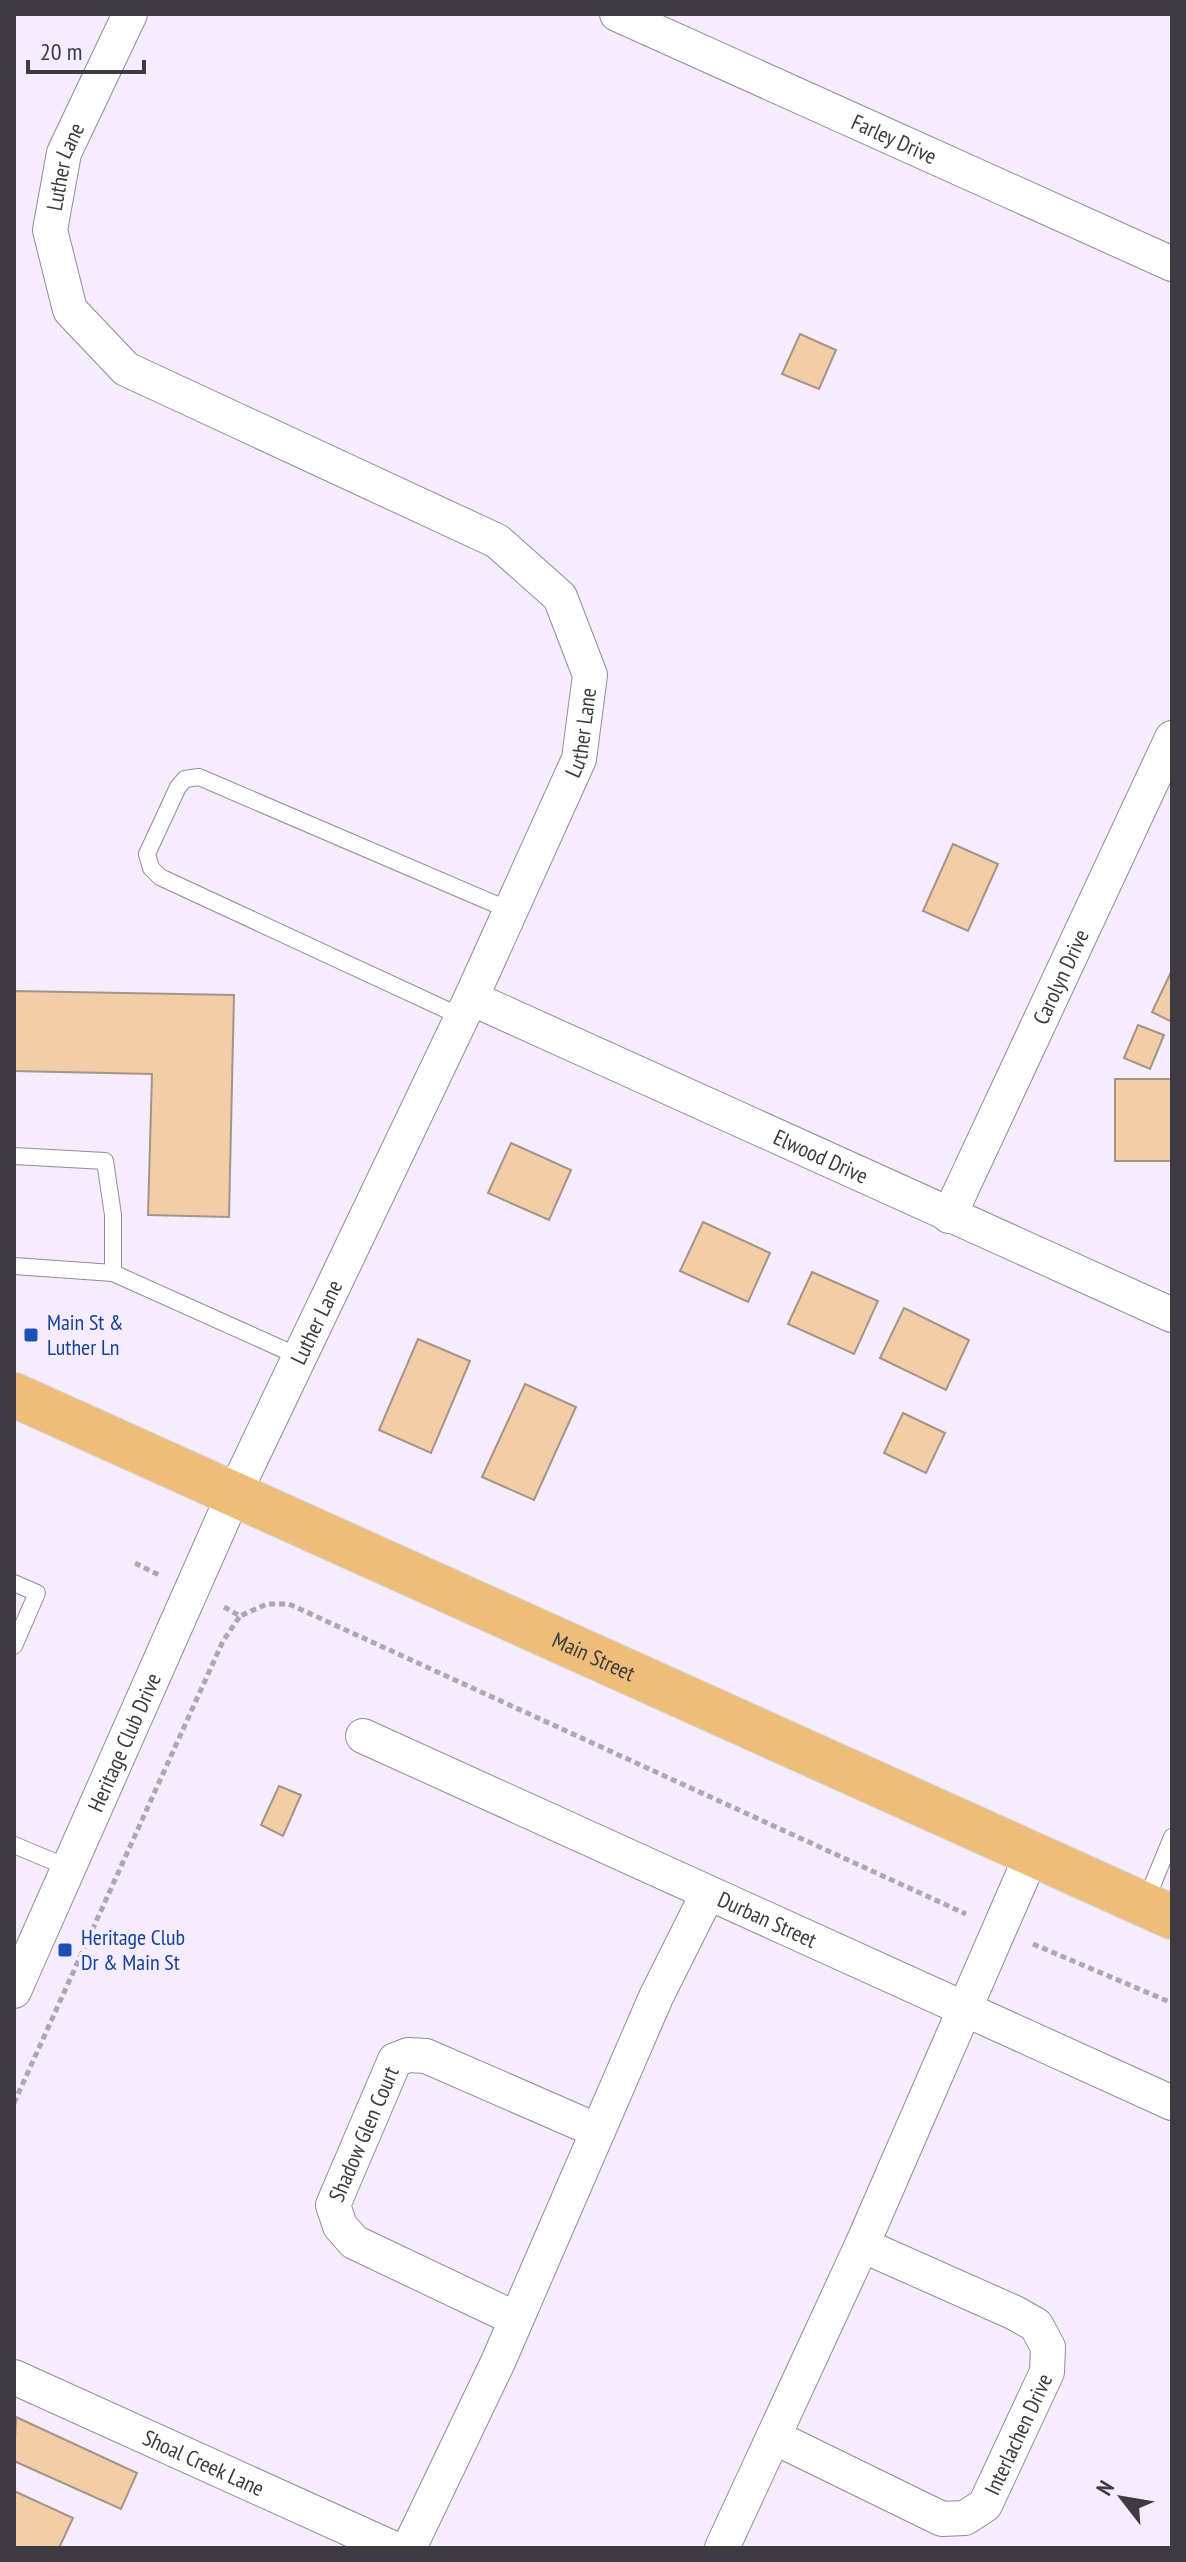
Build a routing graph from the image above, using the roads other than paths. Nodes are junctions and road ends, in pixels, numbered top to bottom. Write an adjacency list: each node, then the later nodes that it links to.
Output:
1 (130, 14): 5 (street, Luther Lane)
2 (617, 14): 3 (street, Farley Drive)
3 (1172, 264)
4 (1172, 738): 8 (street, Carolyn Drive)
5 (511, 911): 6 (street, Luther Lane); 6 (lane)
6 (466, 1008): 8 (street, Elwood Drive); 12 (street, Luther Lane)
7 (14, 1156): 10 (lane)
8 (949, 1216): 11 (street, Elwood Drive)
9 (14, 1266): 10 (lane)
10 (113, 1273): 12 (lane)
11 (1172, 1315)
12 (300, 1357): 14 (street, Luther Lane)
13 (14, 1395): 14 (main road, Main Street)
14 (234, 1494): 20 (main road, Main Street); 21 (street, Heritage Club Drive)
15 (14, 1583): 16 (lane)
16 (14, 1646)
17 (363, 1736): 22 (street, Durban Street)
18 (1172, 1837): 23 (lane)
19 (14, 1845): 21 (lane)
20 (1032, 1854): 23 (main road, Main Street); 25 (street)
21 (69, 1868): 24 (street, Heritage Club Drive)
22 (708, 1893): 25 (street, Durban Street); 27 (street)
23 (1158, 1911)
24 (14, 1991)
25 (963, 2007): 26 (street, Durban Street); 28 (street)
26 (1172, 2103)
27 (598, 2131): 29 (street); 29 (street, Shadow Glen Court)
28 (862, 2245): 31 (street); 31 (street, Interlachen Drive)
29 (516, 2319): 33 (street)
30 (14, 2377): 32 (street, Shoal Creek Lane)
31 (774, 2437): 34 (street)
32 (392, 2548)
33 (409, 2548)
34 (722, 2548)

